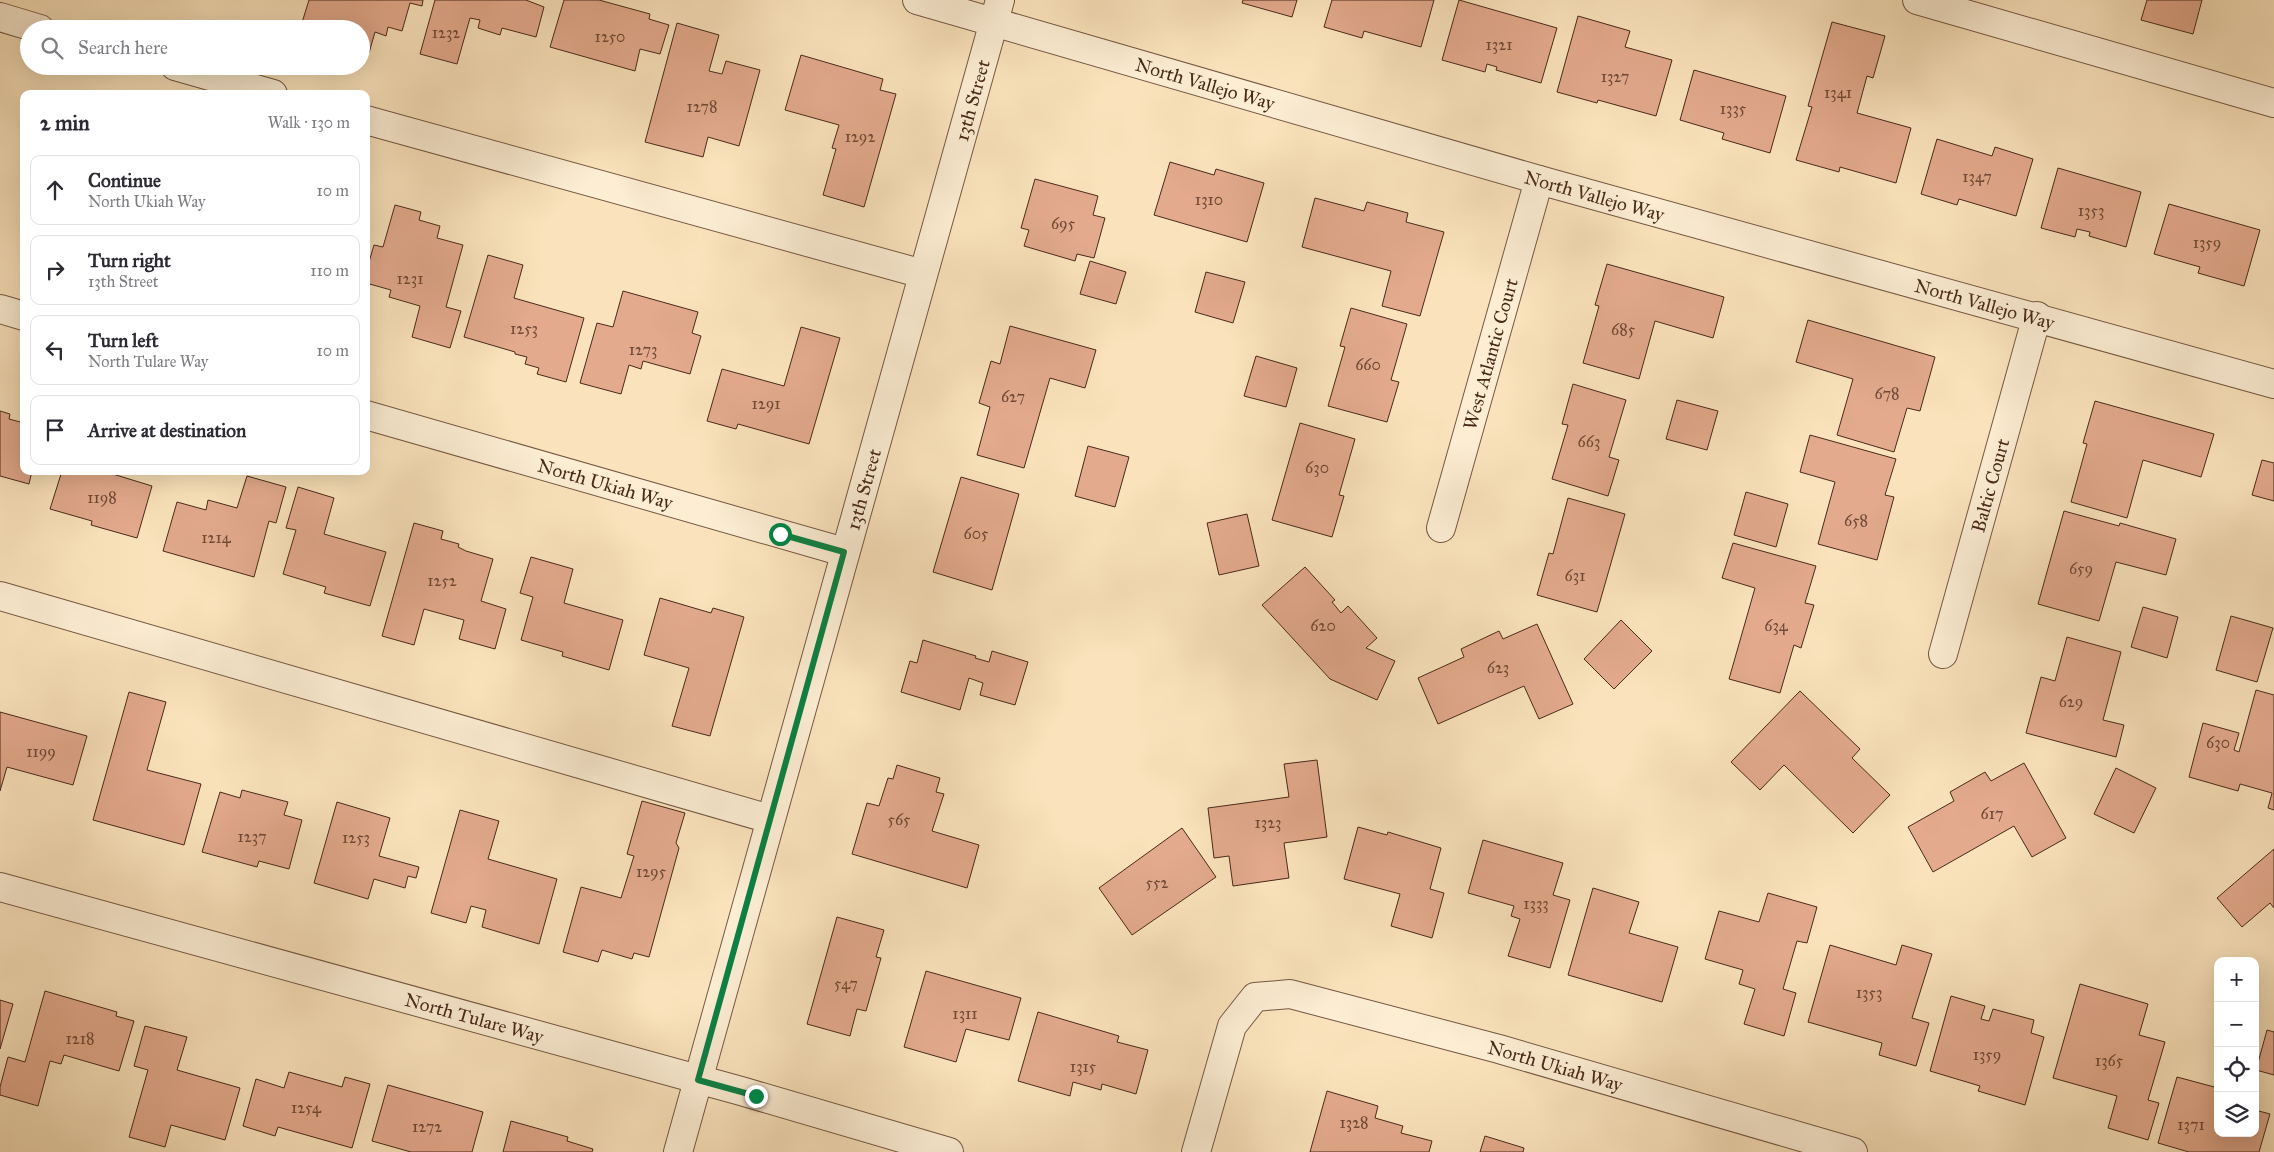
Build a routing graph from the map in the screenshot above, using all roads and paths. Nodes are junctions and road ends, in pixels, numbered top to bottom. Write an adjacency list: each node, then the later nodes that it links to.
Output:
1 (917, 0): 3 (street, North Vallejo Way)
2 (1917, 0): 8 (street)
3 (997, 11): 10 (street, North Vallejo Way); 11 (street, 13th Street)
4 (0, 18): 5 (street)
5 (20, 24)
6 (206, 75): 7 (street)
7 (259, 90)
8 (2274, 103)
9 (370, 121): 11 (street)
10 (1539, 180): 14 (street, North Vallejo Way); 17 (street, West Atlantic Court)
11 (923, 274): 18 (street, 13th Street)
12 (0, 309): 13 (street)
13 (20, 315)
14 (2037, 316): 15 (street, North Vallejo Way); 20 (street, Baltic Court)
15 (2274, 384)
16 (370, 415): 18 (street, North Ukiah Way)
17 (1441, 528)
18 (844, 552): 21 (street, 13th Street)
19 (0, 596): 21 (street)
20 (1943, 654)
21 (770, 819): 23 (street, 13th Street)
22 (0, 887): 23 (street, North Tulare Way)
23 (698, 1080): 24 (street, 13th Street); 25 (street, North Tulare Way)
24 (678, 1152)
25 (949, 1152)
26 (1196, 1152): 27 (street, North Ukiah Way)
27 (1853, 1152)

